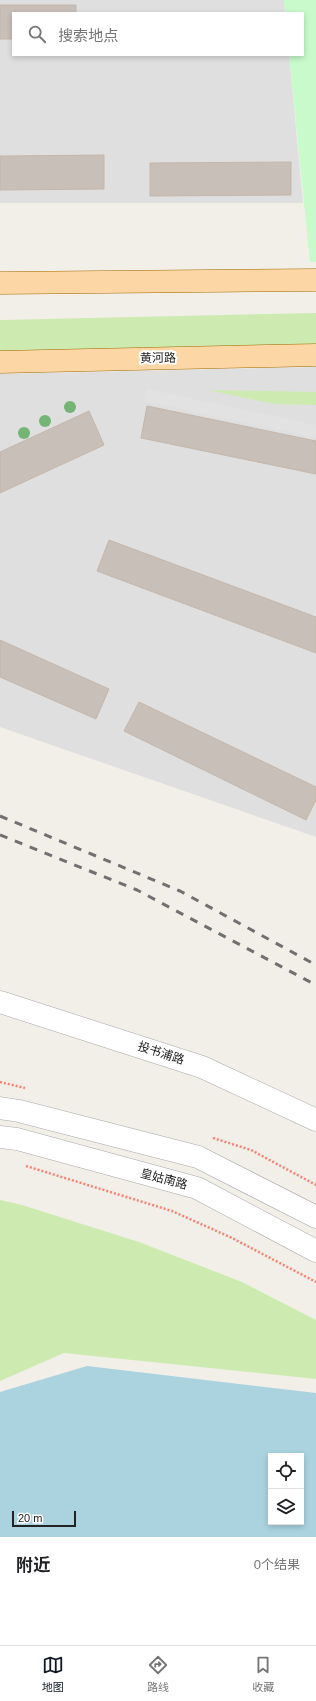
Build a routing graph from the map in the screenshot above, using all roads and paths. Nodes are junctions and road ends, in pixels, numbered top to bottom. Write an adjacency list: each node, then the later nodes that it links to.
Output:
1 (316, 280): 2 (main road)
2 (0, 283)
3 (316, 355): 4 (main road, 黄河路)
4 (0, 362)
5 (0, 1002): 7 (street, 投书浦路)
6 (0, 1108): 10 (street)
7 (316, 1120)
8 (0, 1137): 11 (street, 皇姑南路)
9 (22, 1165): 12 (path)
10 (316, 1218)
11 (316, 1251)
12 (316, 1282)

